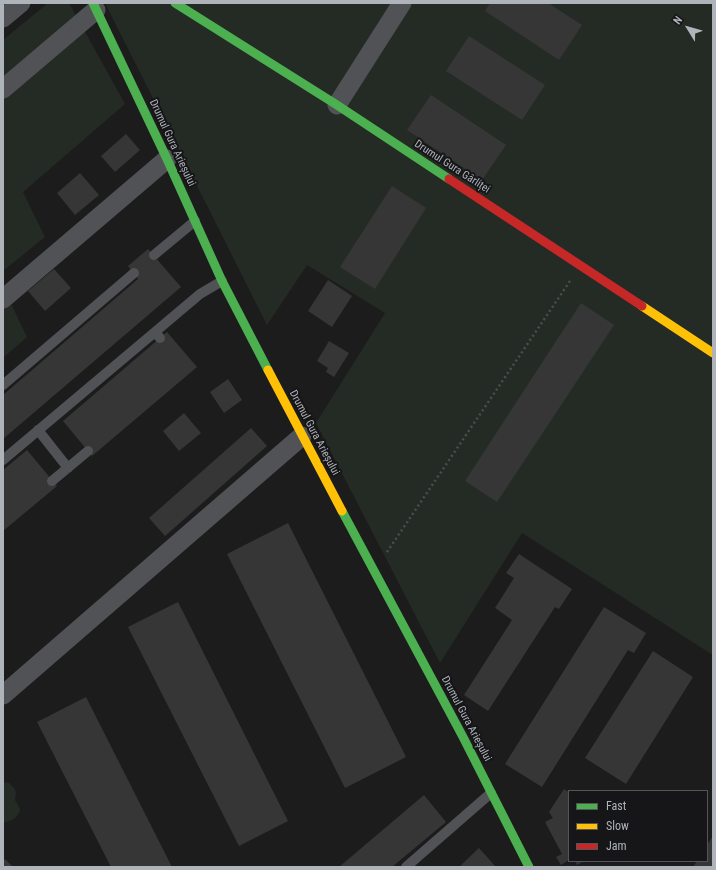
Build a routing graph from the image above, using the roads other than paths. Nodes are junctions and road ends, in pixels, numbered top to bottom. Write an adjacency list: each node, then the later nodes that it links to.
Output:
1 (21, 3): 5 (street)
2 (175, 3): 7 (street, Drumul Gura Gârliței)
3 (402, 3): 7 (street)
4 (95, 6): 6 (street); 8 (street, Drumul Gura Arieșului)
5 (3, 18)
6 (3, 89)
7 (337, 106): 14 (street, Drumul Gura Gârliței)
8 (167, 159): 9 (street, Drumul Gura Arieșului); 13 (street)
9 (195, 221): 10 (lane); 12 (street, Drumul Gura Arieșului)
10 (154, 255)
11 (134, 273): 15 (lane)
12 (222, 281): 16 (lane); 17 (street, Drumul Gura Arieșului)
13 (3, 298)
14 (713, 354)
15 (3, 385)
16 (38, 430): 19 (lane); 20 (lane)
17 (302, 436): 22 (street); 23 (street, Drumul Gura Arieșului)
18 (88, 451): 20 (lane)
19 (3, 460)
20 (68, 468): 21 (lane)
21 (52, 481)
22 (3, 695)
23 (492, 793): 24 (lane); 25 (street, Drumul Gura Arieșului)
24 (406, 867)
25 (529, 867)

